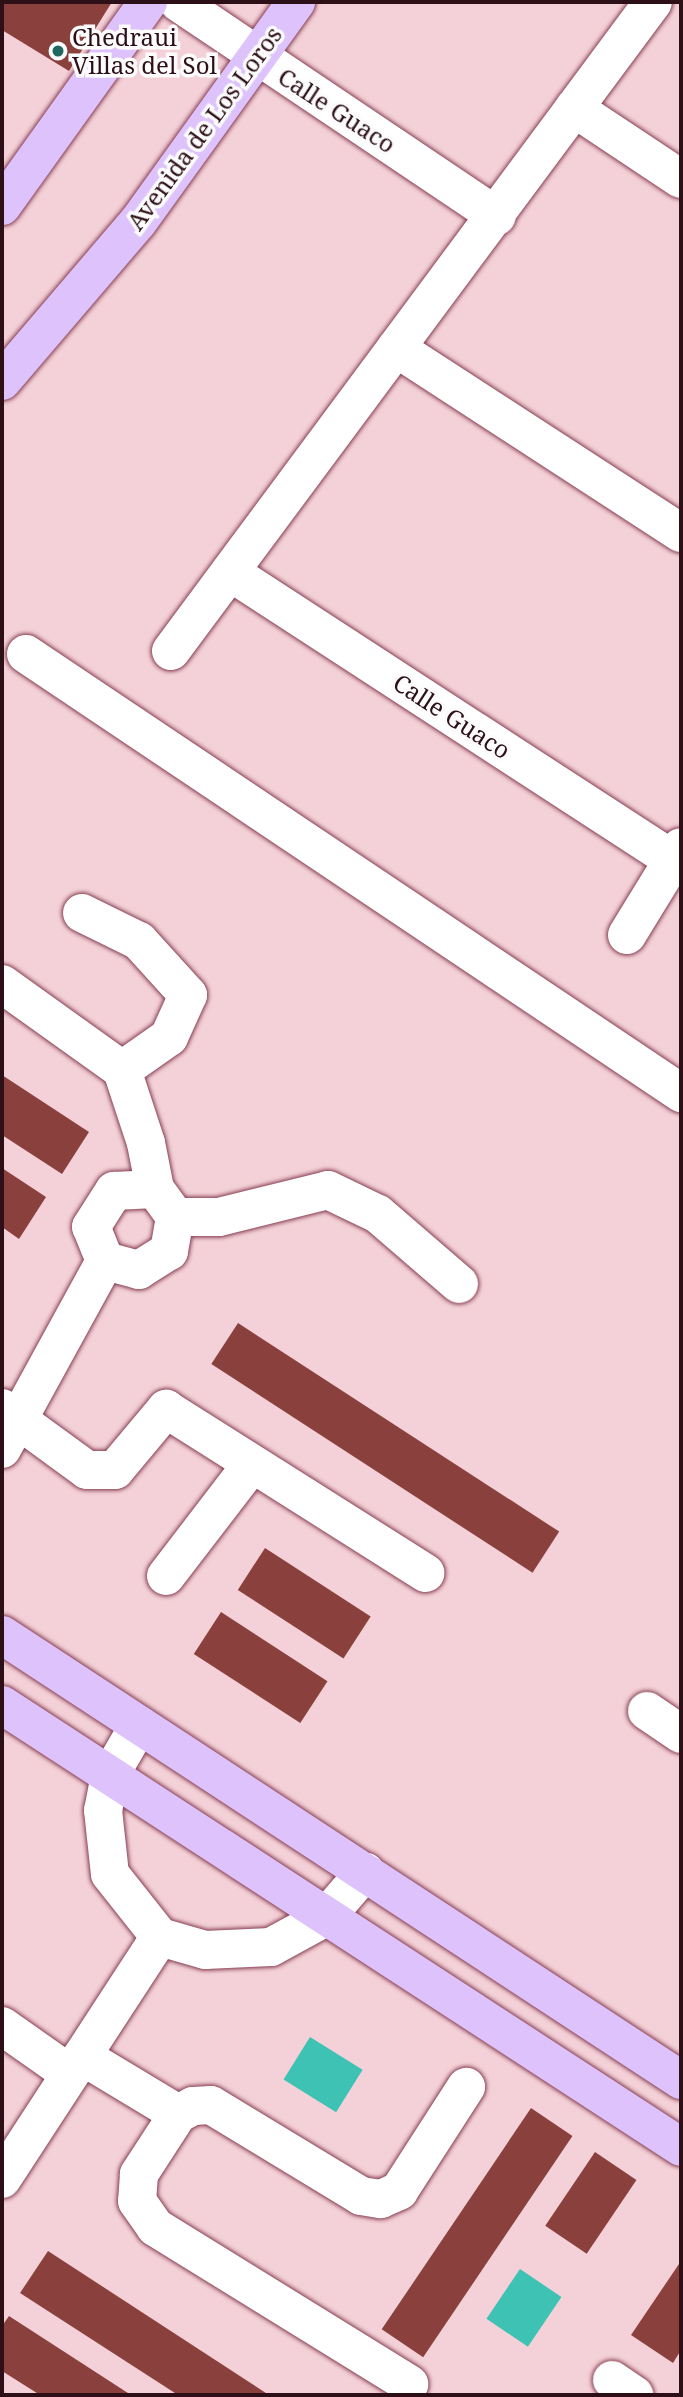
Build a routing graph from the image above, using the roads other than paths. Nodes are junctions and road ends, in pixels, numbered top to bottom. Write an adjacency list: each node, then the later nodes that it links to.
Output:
1 (148, 2): 8 (main road)
2 (178, 2): 5 (street, Calle Guaco)
3 (296, 2): 5 (main road, Avenida de Los Loros)
4 (653, 2): 6 (street)
5 (255, 56): 9 (street, Calle Guaco); 11 (main road, Avenida de Los Loros)
6 (574, 108): 7 (street); 9 (street)
7 (681, 179)
8 (2, 206)
9 (497, 216): 10 (street)
10 (396, 348): 12 (street); 13 (street)
11 (2, 381)
12 (681, 533)
13 (230, 572): 14 (street); 16 (street, Calle Guaco)
14 (171, 650)
15 (26, 654): 21 (street)
16 (677, 854): 18 (street, Calle Guaco)
17 (82, 913): 20 (street)
18 (627, 935)
19 (2, 984): 20 (street)
20 (122, 1070): 22 (street)
21 (681, 1093)
22 (165, 1203): 23 (street); 23 (street); 24 (street)
23 (105, 1261): 25 (street)
24 (459, 1284)
25 (8, 1425): 26 (street)
26 (252, 1464): 27 (street); 28 (street)
27 (425, 1573)
28 (166, 1576)
29 (2, 1635): 32 (main road)
30 (2, 1705): 34 (main road)
31 (648, 1711): 33 (street)
32 (139, 1725): 34 (street); 35 (main road)
33 (681, 1734)
34 (110, 1775): 36 (main road); 37 (street)
35 (365, 1872): 36 (street); 40 (main road)
36 (326, 1917): 37 (street); 43 (main road)
37 (160, 1937): 39 (street)
38 (7, 2028): 39 (street)
39 (76, 2065): 42 (street); 44 (street)
40 (681, 2080)
41 (466, 2087): 42 (street)
42 (178, 2114): 45 (street)
43 (681, 2147)
44 (2, 2179)
45 (409, 2384)

